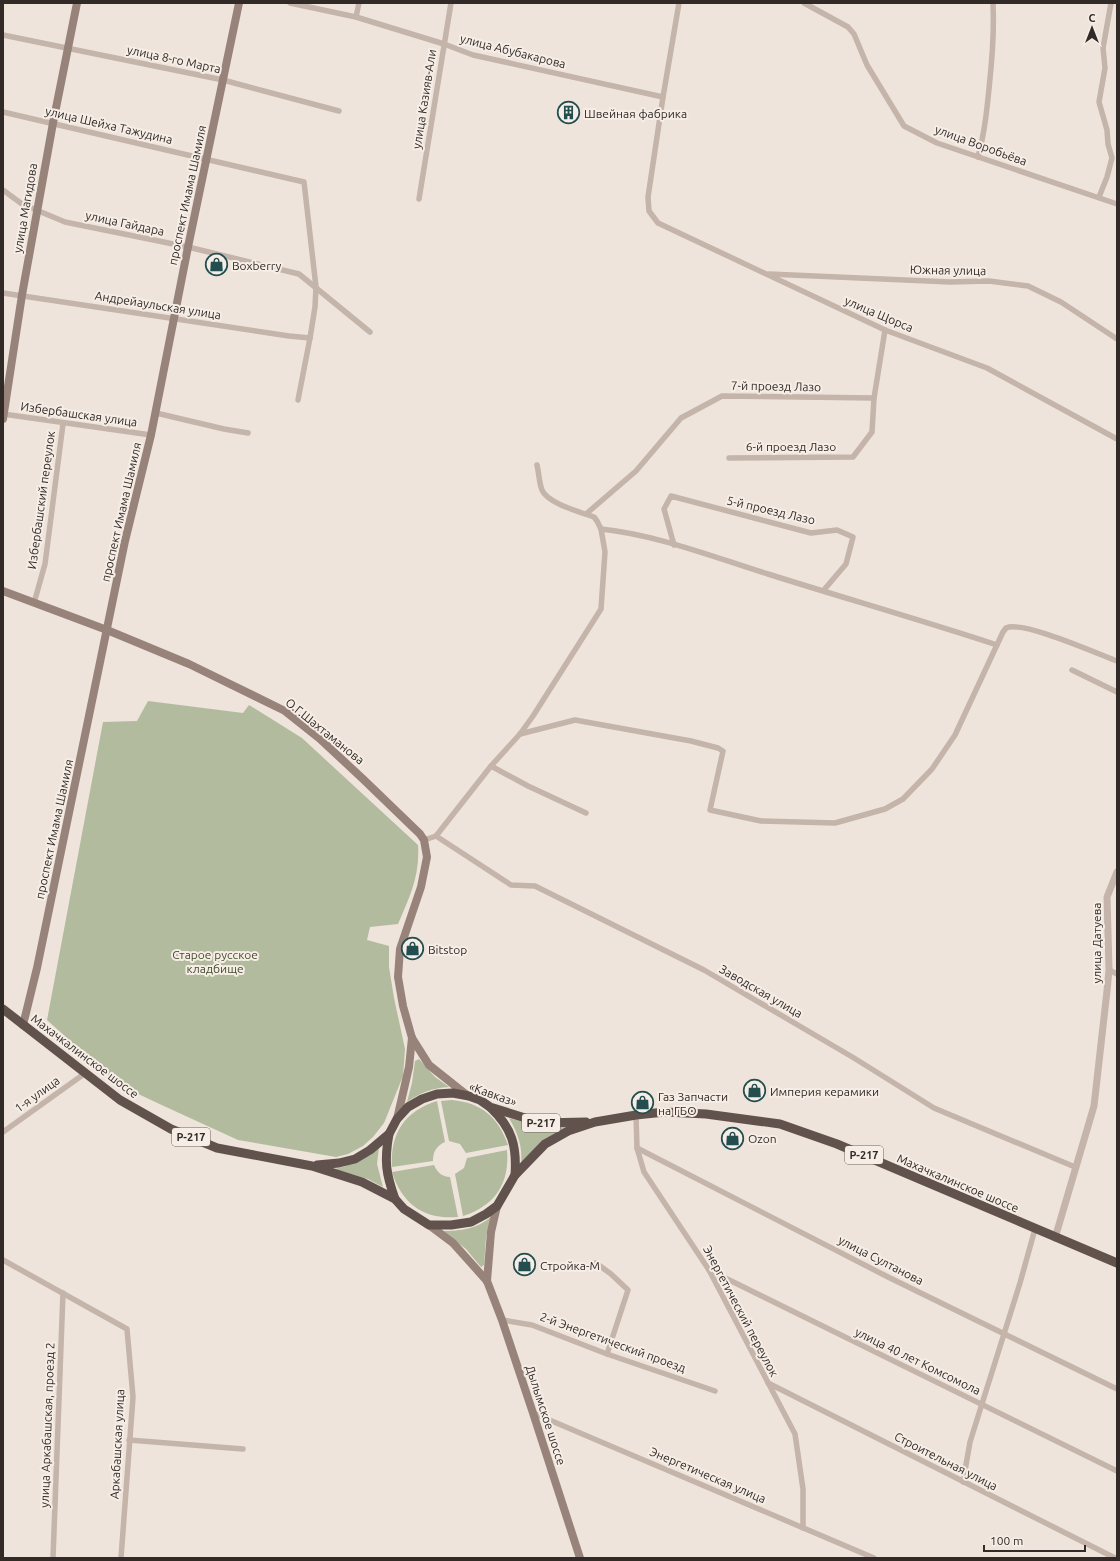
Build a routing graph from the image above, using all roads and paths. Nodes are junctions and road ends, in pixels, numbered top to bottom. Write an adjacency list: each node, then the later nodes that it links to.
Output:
1 (77, 3): 13 (main road, улица Магидова)
2 (239, 3): 14 (main road, проспект Имама Шамиля)
3 (290, 3): 10 (street, улица Абубакарова)
4 (359, 3): 10 (street)
5 (450, 3): 12 (street, улица Казияв-Али)
6 (679, 3): 15 (street)
7 (804, 3): 19 (street, улица Воробьёва)
8 (993, 3): 19 (street)
9 (1111, 3): 22 (street)
10 (356, 17): 12 (street, улица Абубакарова)
11 (3, 35): 13 (street, улица 8-го Марта)
12 (444, 44): 15 (street, улица Абубакарова); 23 (street, улица Казияв-Али)
13 (68, 48): 14 (street, улица 8-го Марта); 18 (main road, улица Магидова)
14 (223, 80): 16 (street, улица 8-го Марта); 20 (main road, проспект Имама Шамиля)
15 (663, 97): 27 (street, улица Щорса)
16 (339, 111)
17 (3, 112): 18 (street, улица Шейха Тажудина)
18 (53, 124): 20 (street, улица Шейха Тажудина); 25 (main road, улица Магидова)
19 (978, 157): 22 (street, улица Воробьёва)
20 (206, 158): 26 (main road, проспект Имама Шамиля); 28 (street, улица Шейха Тажудина)
21 (3, 190): 25 (street, улица Гайдара)
22 (1099, 197): 24 (street, улица Воробьёва)
23 (419, 199)
24 (1117, 204)
25 (37, 210): 26 (street, улица Гайдара); 30 (main road, улица Магидова)
26 (188, 247): 28 (street, улица Гайдара); 31 (main road, проспект Имама Шамиля)
27 (764, 274): 32 (street, улица Щорса); 35 (street, Южная улица)
28 (316, 287): 33 (street, улица Гайдара); 34 (street)
29 (3, 293): 30 (street, Андрейаульская улица)
30 (22, 295): 31 (street, Андрейаульская улица); 39 (main road, улица Магидова)
31 (174, 318): 34 (street, Андрейаульская улица); 38 (main road, проспект Имама Шамиля)
32 (886, 330): 36 (street); 43 (street, улица Щорса)
33 (370, 332)
34 (310, 338): 37 (street)
35 (1117, 339)
36 (874, 398): 44 (street, 6-й проезд Лазо); 46 (street, 7-й проезд Лазо)
37 (298, 400)
38 (156, 414): 41 (street, Избербашская улица); 42 (main road, проспект Имама Шамиля)
39 (3, 416): 40 (street, Избербашская улица)
40 (63, 424): 42 (street, Избербашская улица); 51 (street, Избербашский переулок)
41 (248, 432)
42 (152, 435): 52 (main road, проспект Имама Шамиля)
43 (1117, 439)
44 (729, 458)
45 (538, 465): 46 (street)
46 (586, 514): 47 (street)
47 (601, 529): 48 (street); 57 (street)
48 (674, 545): 50 (street); 50 (street, 5-й проезд Лазо)
49 (3, 591): 51 (main road, О.Г.Шахтаманова)
50 (823, 591): 53 (street)
51 (34, 603): 52 (main road, О.Г.Шахтаманова)
52 (107, 630): 61 (main road, О.Г.Шахтаманова); 66 (main road, проспект Имама Шамиля)
53 (997, 645): 54 (street); 57 (street)
54 (1117, 661)
55 (1072, 670): 56 (street)
56 (1117, 692)
57 (520, 734): 58 (street)
58 (491, 766): 59 (street); 60 (street)
59 (586, 813)
60 (436, 836): 61 (street); 78 (street, Заводская улица)
61 (424, 840): 67 (main road)
62 (1117, 872): 63 (street, улица Датуева)
63 (1109, 970): 64 (street); 78 (street, улица Датуева)
64 (1117, 974)
65 (3, 1010): 66 (highway, Махачкалинское шоссе / Р-217)
66 (23, 1025): 68 (highway, Махачкалинское шоссе / Р-217)
67 (412, 1038): 69 (main road, Р-217); 72 (main road, Р-217)
68 (84, 1074): 74 (street, 1-я улица); 77 (highway, Махачкалинское шоссе / Р-217)
69 (469, 1096): 70 (highway, «Кавказ» / Р-217); 72 (highway, «Кавказ» / Р-217)
70 (490, 1107): 73 (highway, «Кавказ» / Р-217); 79 (highway, Р-217)
71 (636, 1115): 73 (highway, Махачкалинское шоссе / Р-217); 76 (street, Энергетический переулок); 83 (highway, Махачкалинское шоссе / Р-217)
72 (397, 1118): 75 (highway, «Кавказ» / Р-217)
73 (595, 1122): 79 (highway, Махачкалинское шоссе / Р-217)
74 (3, 1132)
75 (389, 1134): 77 (highway, «Кавказ» / Р-217); 80 (highway, Р-217)
76 (637, 1148): 88 (street, Энергетический переулок); 92 (street, улица Султанова)
77 (312, 1166): 80 (highway, Махачкалинское шоссе / Р-217)
78 (1076, 1167): 84 (street, улица Датуева)
79 (515, 1175): 81 (highway, Махачкалинское шоссе / Р-217)
80 (394, 1199): 82 (highway, Махачкалинское шоссе / Р-217)
81 (497, 1206): 82 (highway, Махачкалинское шоссе / Р-217); 89 (main road, Р-217)
82 (429, 1225): 89 (main road, Р-217)
83 (1035, 1229): 84 (highway, Махачкалинское шоссе / Р-217); 92 (street)
84 (1055, 1238): 87 (highway, Махачкалинское шоссе / Р-217)
85 (3, 1260): 90 (street, Аркабашская улица)
86 (596, 1263): 93 (street)
87 (1117, 1263)
88 (709, 1270): 94 (street, Энергетический переулок); 97 (street, улица 40 лет Комсомола)
89 (487, 1281): 91 (main road, Дылымское шоссе)
90 (63, 1293): 99 (street, Аркабашская улица); 104 (street, улица Аркабашская, проезд 2)
91 (502, 1320): 93 (street, 2-й Энергетический проезд); 98 (main road, Дылымское шоссе)
92 (1004, 1333): 95 (street, улица Султанова); 97 (street)
93 (607, 1354): 96 (street, 2-й Энергетический проезд)
94 (768, 1383): 102 (street, Строительная улица); 103 (street, Энергетический переулок)
95 (1117, 1388)
96 (715, 1390)
97 (981, 1404): 101 (street, улица 40 лет Комсомола); 102 (street)
98 (533, 1413): 103 (street, Энергетическая улица); 106 (main road, Дылымское шоссе)
99 (129, 1440): 100 (street); 105 (street, Аркабашская улица)
100 (243, 1449)
101 (1117, 1471)
102 (963, 1482): 108 (street, Строительная улица)
103 (803, 1528): 107 (street, Энергетическая улица)
104 (53, 1558)
105 (121, 1558)
106 (580, 1558)
107 (874, 1558)
108 (1115, 1558)

